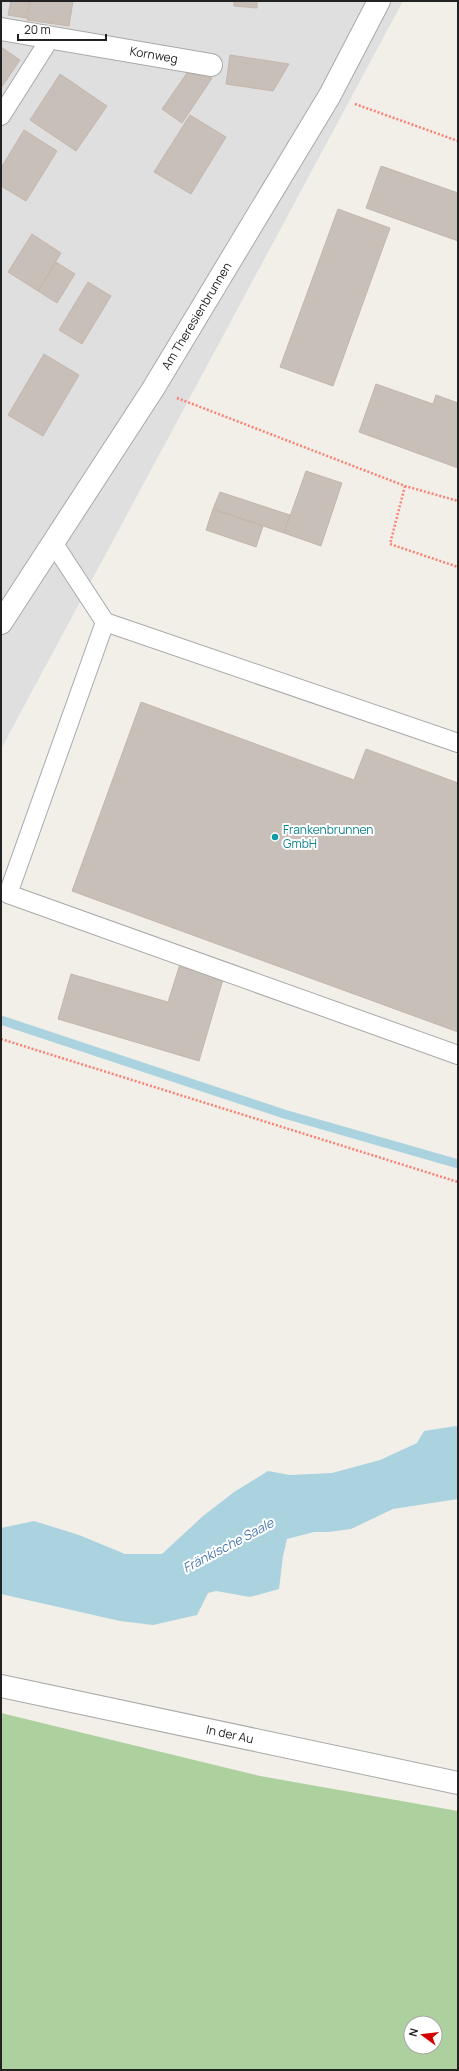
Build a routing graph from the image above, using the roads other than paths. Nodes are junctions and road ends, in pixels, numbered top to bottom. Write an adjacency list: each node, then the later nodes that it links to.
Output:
1 (379, 1): 6 (street, Am Theresienbrunnen)
2 (1, 29): 3 (street, Kornweg)
3 (51, 37): 4 (street, Kornweg); 5 (lane)
4 (211, 65)
5 (1, 116)
6 (54, 544): 7 (lane); 8 (street, Am Theresienbrunnen)
7 (105, 622): 9 (lane); 10 (lane)
8 (1, 623)
9 (458, 743)
10 (458, 1055)
11 (1, 1686): 12 (street, In der Au)
12 (458, 1783)

